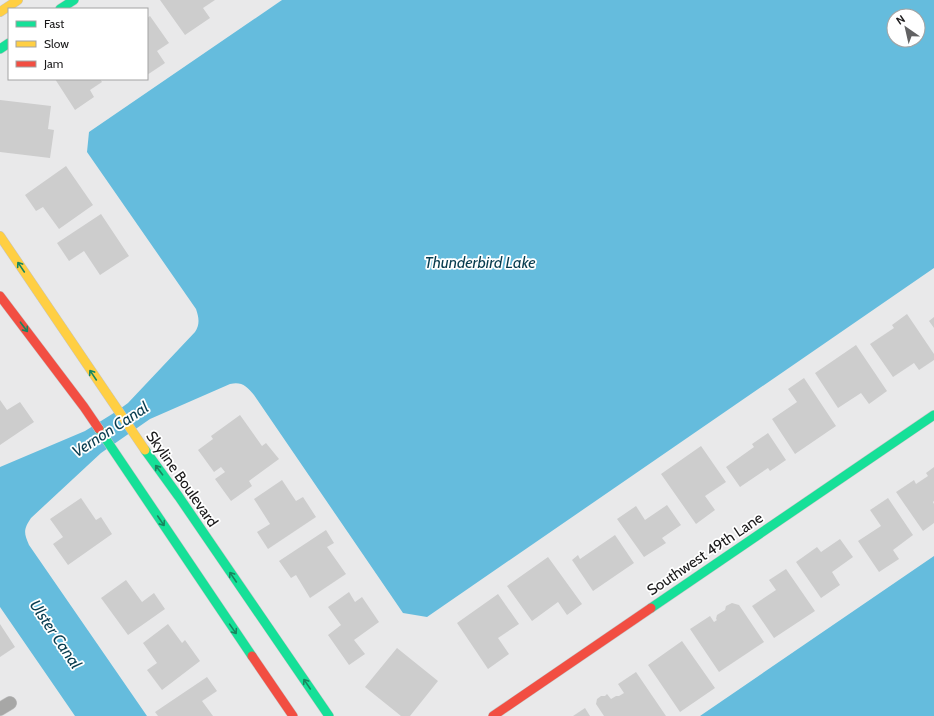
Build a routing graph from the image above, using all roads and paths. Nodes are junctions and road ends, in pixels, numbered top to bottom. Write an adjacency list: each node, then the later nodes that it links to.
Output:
1 (18, 0): 4 (street)
2 (74, 0): 3 (street)
3 (62, 8)
4 (0, 12)
5 (0, 236): 9 (street, Skyline Boulevard, one-way to 5)
6 (0, 296): 8 (street, one-way to 8)
7 (934, 415): 10 (street, Southwest 49th Lane)
8 (293, 716)
9 (329, 716)
10 (493, 716)

